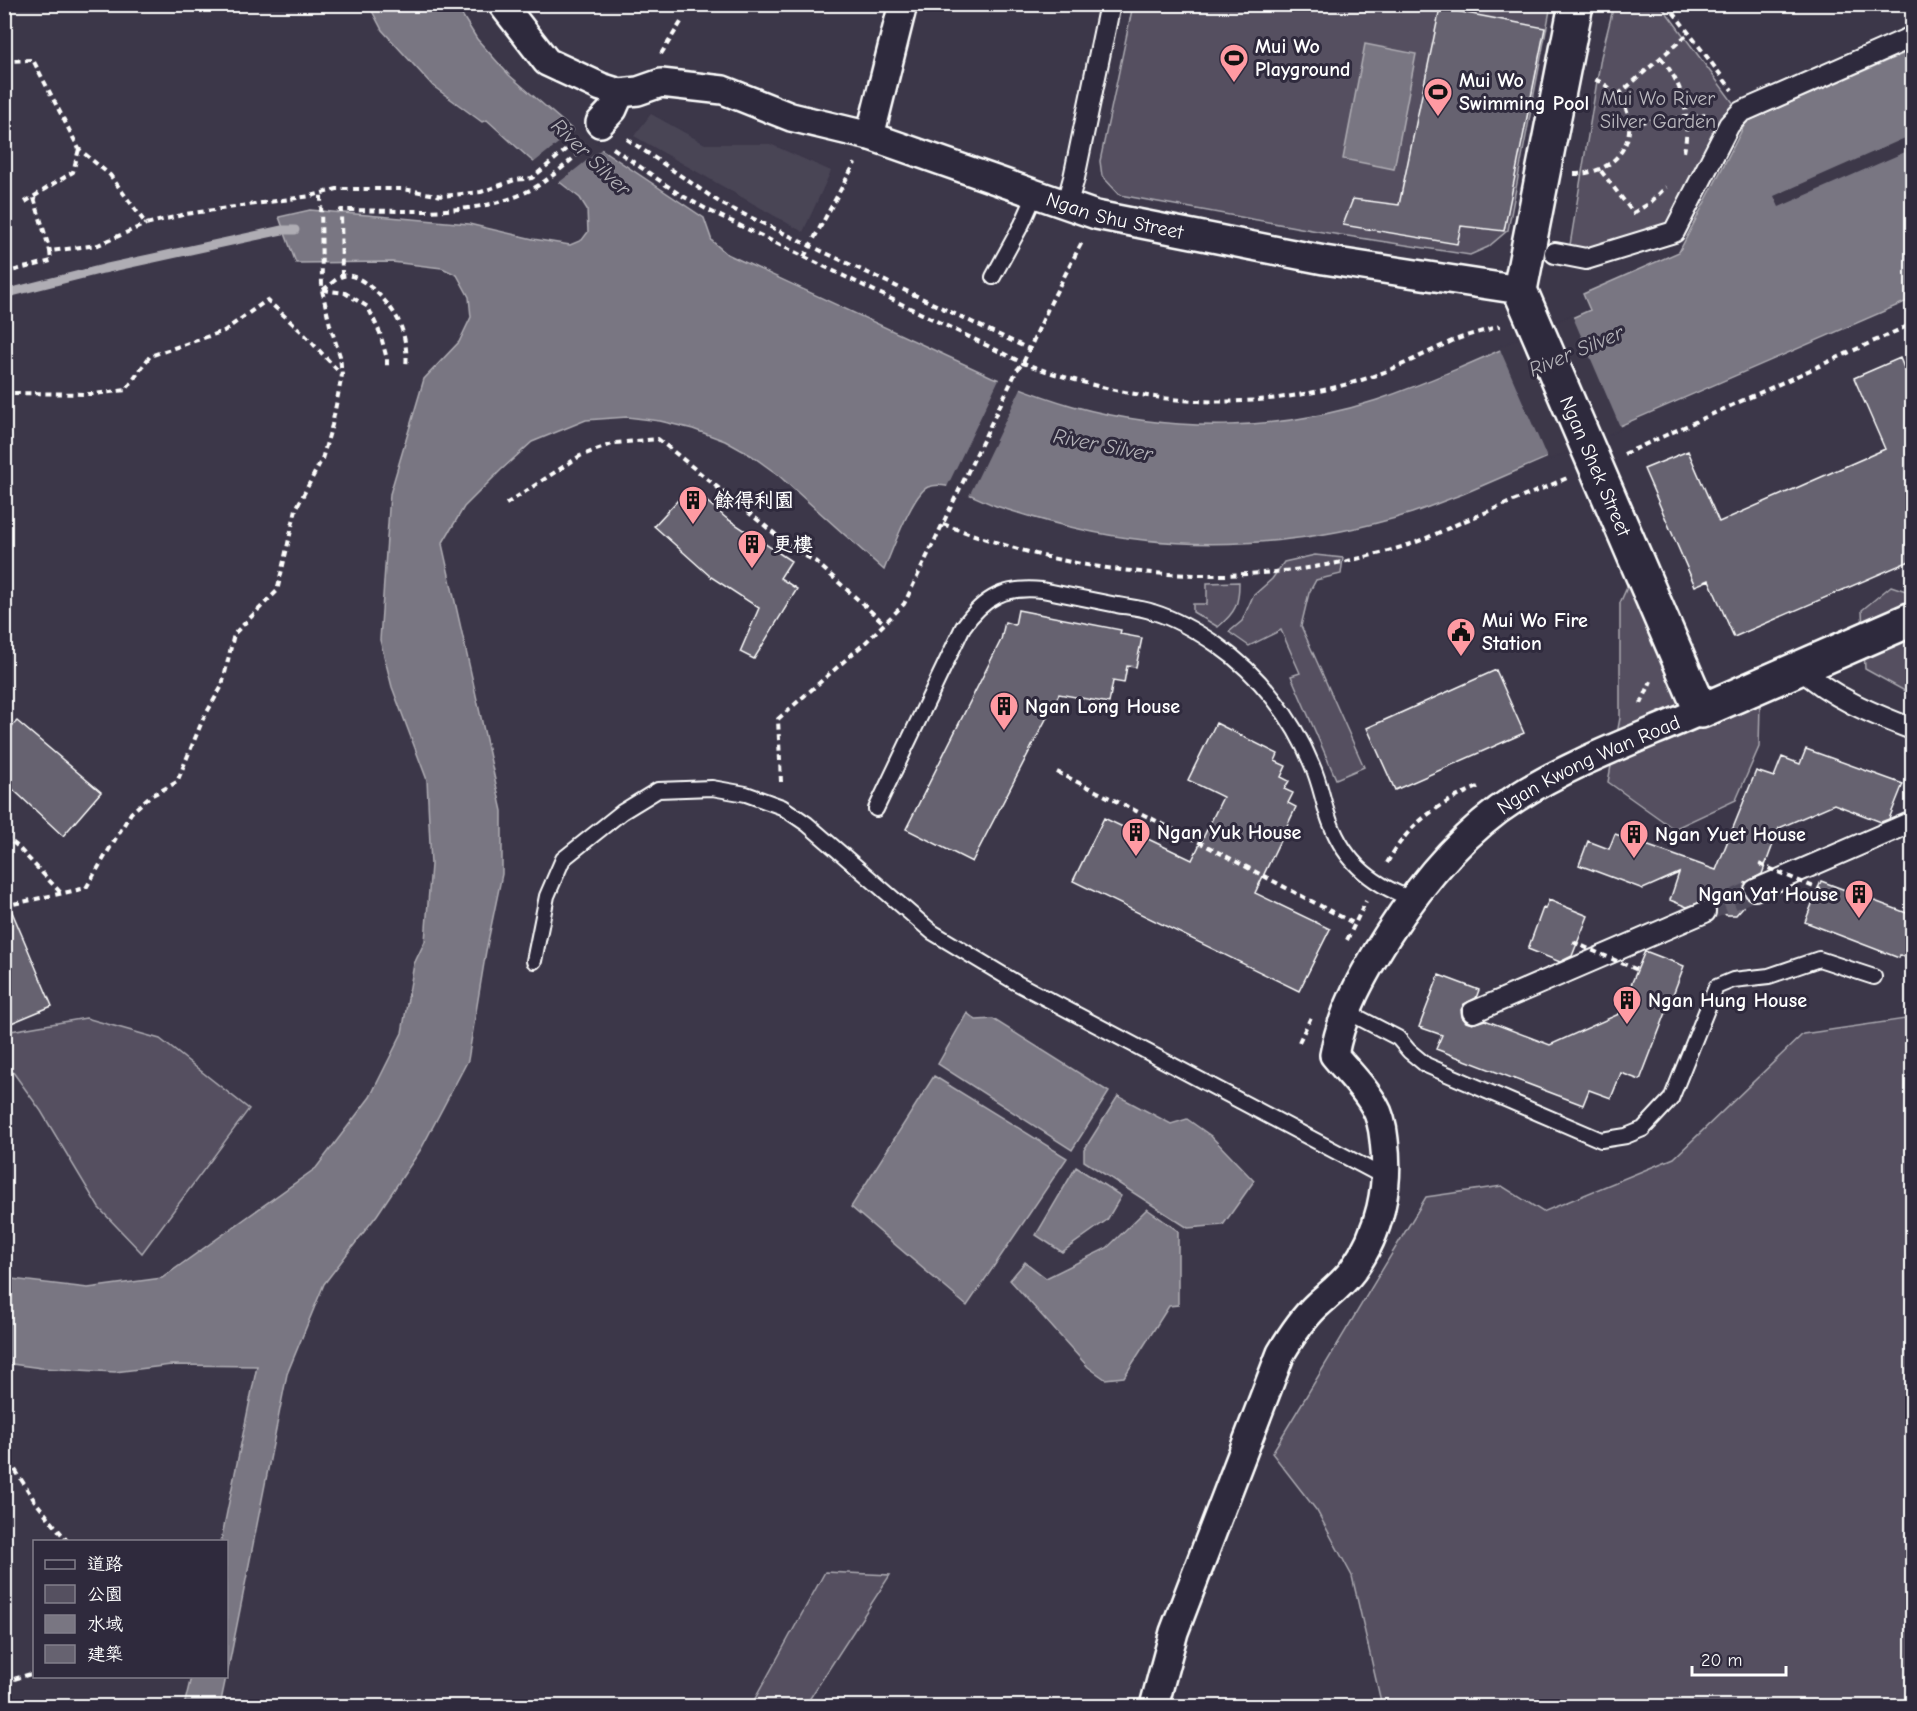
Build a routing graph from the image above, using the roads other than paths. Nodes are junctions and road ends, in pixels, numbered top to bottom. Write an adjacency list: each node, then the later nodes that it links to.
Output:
1 (502, 4): 6 (street)
2 (903, 4): 8 (street)
3 (1576, 4): 13 (street)
4 (1108, 5): 10 (street)
5 (1912, 37): 11 (street)
6 (620, 93): 7 (street); 8 (street, Ngan Shu Street)
7 (600, 133)
8 (870, 136): 9 (street, Ngan Shu Street)
9 (1035, 195): 10 (street, Ngan Shu Street); 12 (lane)
10 (1066, 206): 13 (street, Ngan Shu Street)
11 (1555, 253)
12 (993, 277)
13 (1518, 310): 16 (street, Ngan Shek Street)
14 (1912, 619): 15 (street, Ngan Kwong Wan Road)
15 (1800, 668): 16 (street, Ngan Kwong Wan Road); 17 (street)
16 (1701, 711): 21 (street, Ngan Kwong Wan Road)
17 (1912, 729)
18 (876, 809): 21 (lane)
19 (1912, 822): 20 (street)
20 (1755, 890)
21 (1412, 899): 25 (street, Ngan Kwong Wan Road)
22 (1705, 912): 26 (street)
23 (534, 961): 27 (lane)
24 (1874, 976): 25 (lane)
25 (1346, 1011): 27 (street, Ngan Kwong Wan Road)
26 (1473, 1012)
27 (1386, 1178): 28 (street)
28 (1154, 1707)

